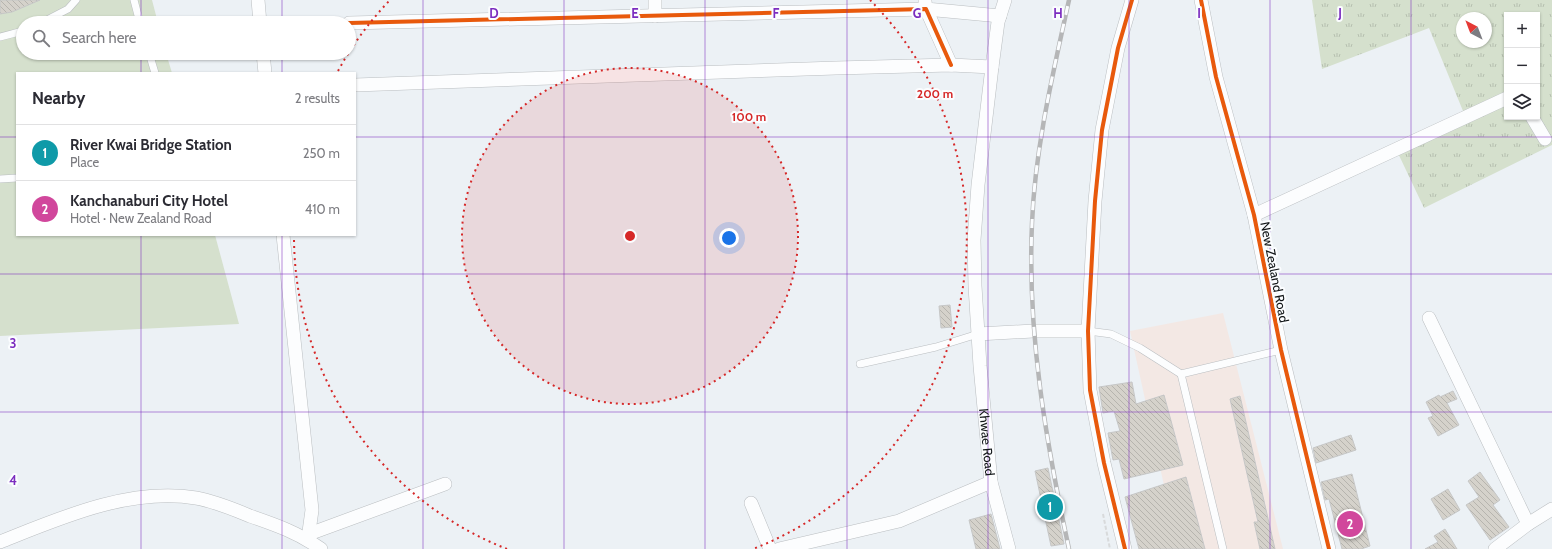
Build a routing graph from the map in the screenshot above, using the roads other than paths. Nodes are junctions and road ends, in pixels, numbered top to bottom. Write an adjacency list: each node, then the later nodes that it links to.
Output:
1 (76, 0): 9 (lane)
2 (134, 0): 10 (lane)
3 (258, 0): 11 (street)
4 (655, 0): 12 (street)
5 (1004, 0): 13 (street, Khwae Road)
6 (1132, 0): 32 (street)
7 (1201, 0): 29 (street, New Zealand Road)
8 (925, 4): 12 (street); 13 (street); 19 (street)
9 (54, 16)
10 (138, 16)
11 (259, 16)
12 (655, 16): 14 (street)
13 (1000, 16): 20 (street, Khwae Road)
14 (356, 23)
15 (16, 33): 16 (lane)
16 (0, 37)
17 (151, 60): 21 (lane)
18 (264, 60): 22 (street)
19 (951, 65): 20 (street); 23 (street)
20 (992, 67): 33 (street, Khwae Road)
21 (155, 72)
22 (265, 72)
23 (356, 85)
24 (1504, 99): 29 (street)
25 (1534, 120): 26 (street)
26 (1545, 139)
27 (16, 178): 28 (lane)
28 (0, 179)
29 (1254, 215): 34 (street, New Zealand Road)
30 (283, 236): 42 (street)
31 (1429, 318): 41 (street)
32 (1088, 331): 33 (street); 36 (lane); 48 (street)
33 (978, 334): 35 (lane); 37 (street, Khwae Road)
34 (1280, 350): 36 (lane); 50 (street, New Zealand Road)
35 (860, 364)
36 (1181, 374): 49 (lane)
37 (991, 482): 46 (street); 47 (street, Khwae Road)
38 (445, 484): 42 (street)
39 (751, 503): 45 (street)
40 (1552, 509): 41 (street)
41 (1528, 524): 51 (street)
42 (308, 537): 43 (street); 44 (street)
43 (0, 542)
44 (321, 549)
45 (770, 549)
46 (779, 549)
47 (1009, 549)
48 (1125, 549)
49 (1223, 549)
50 (1329, 549)
51 (1495, 549)

